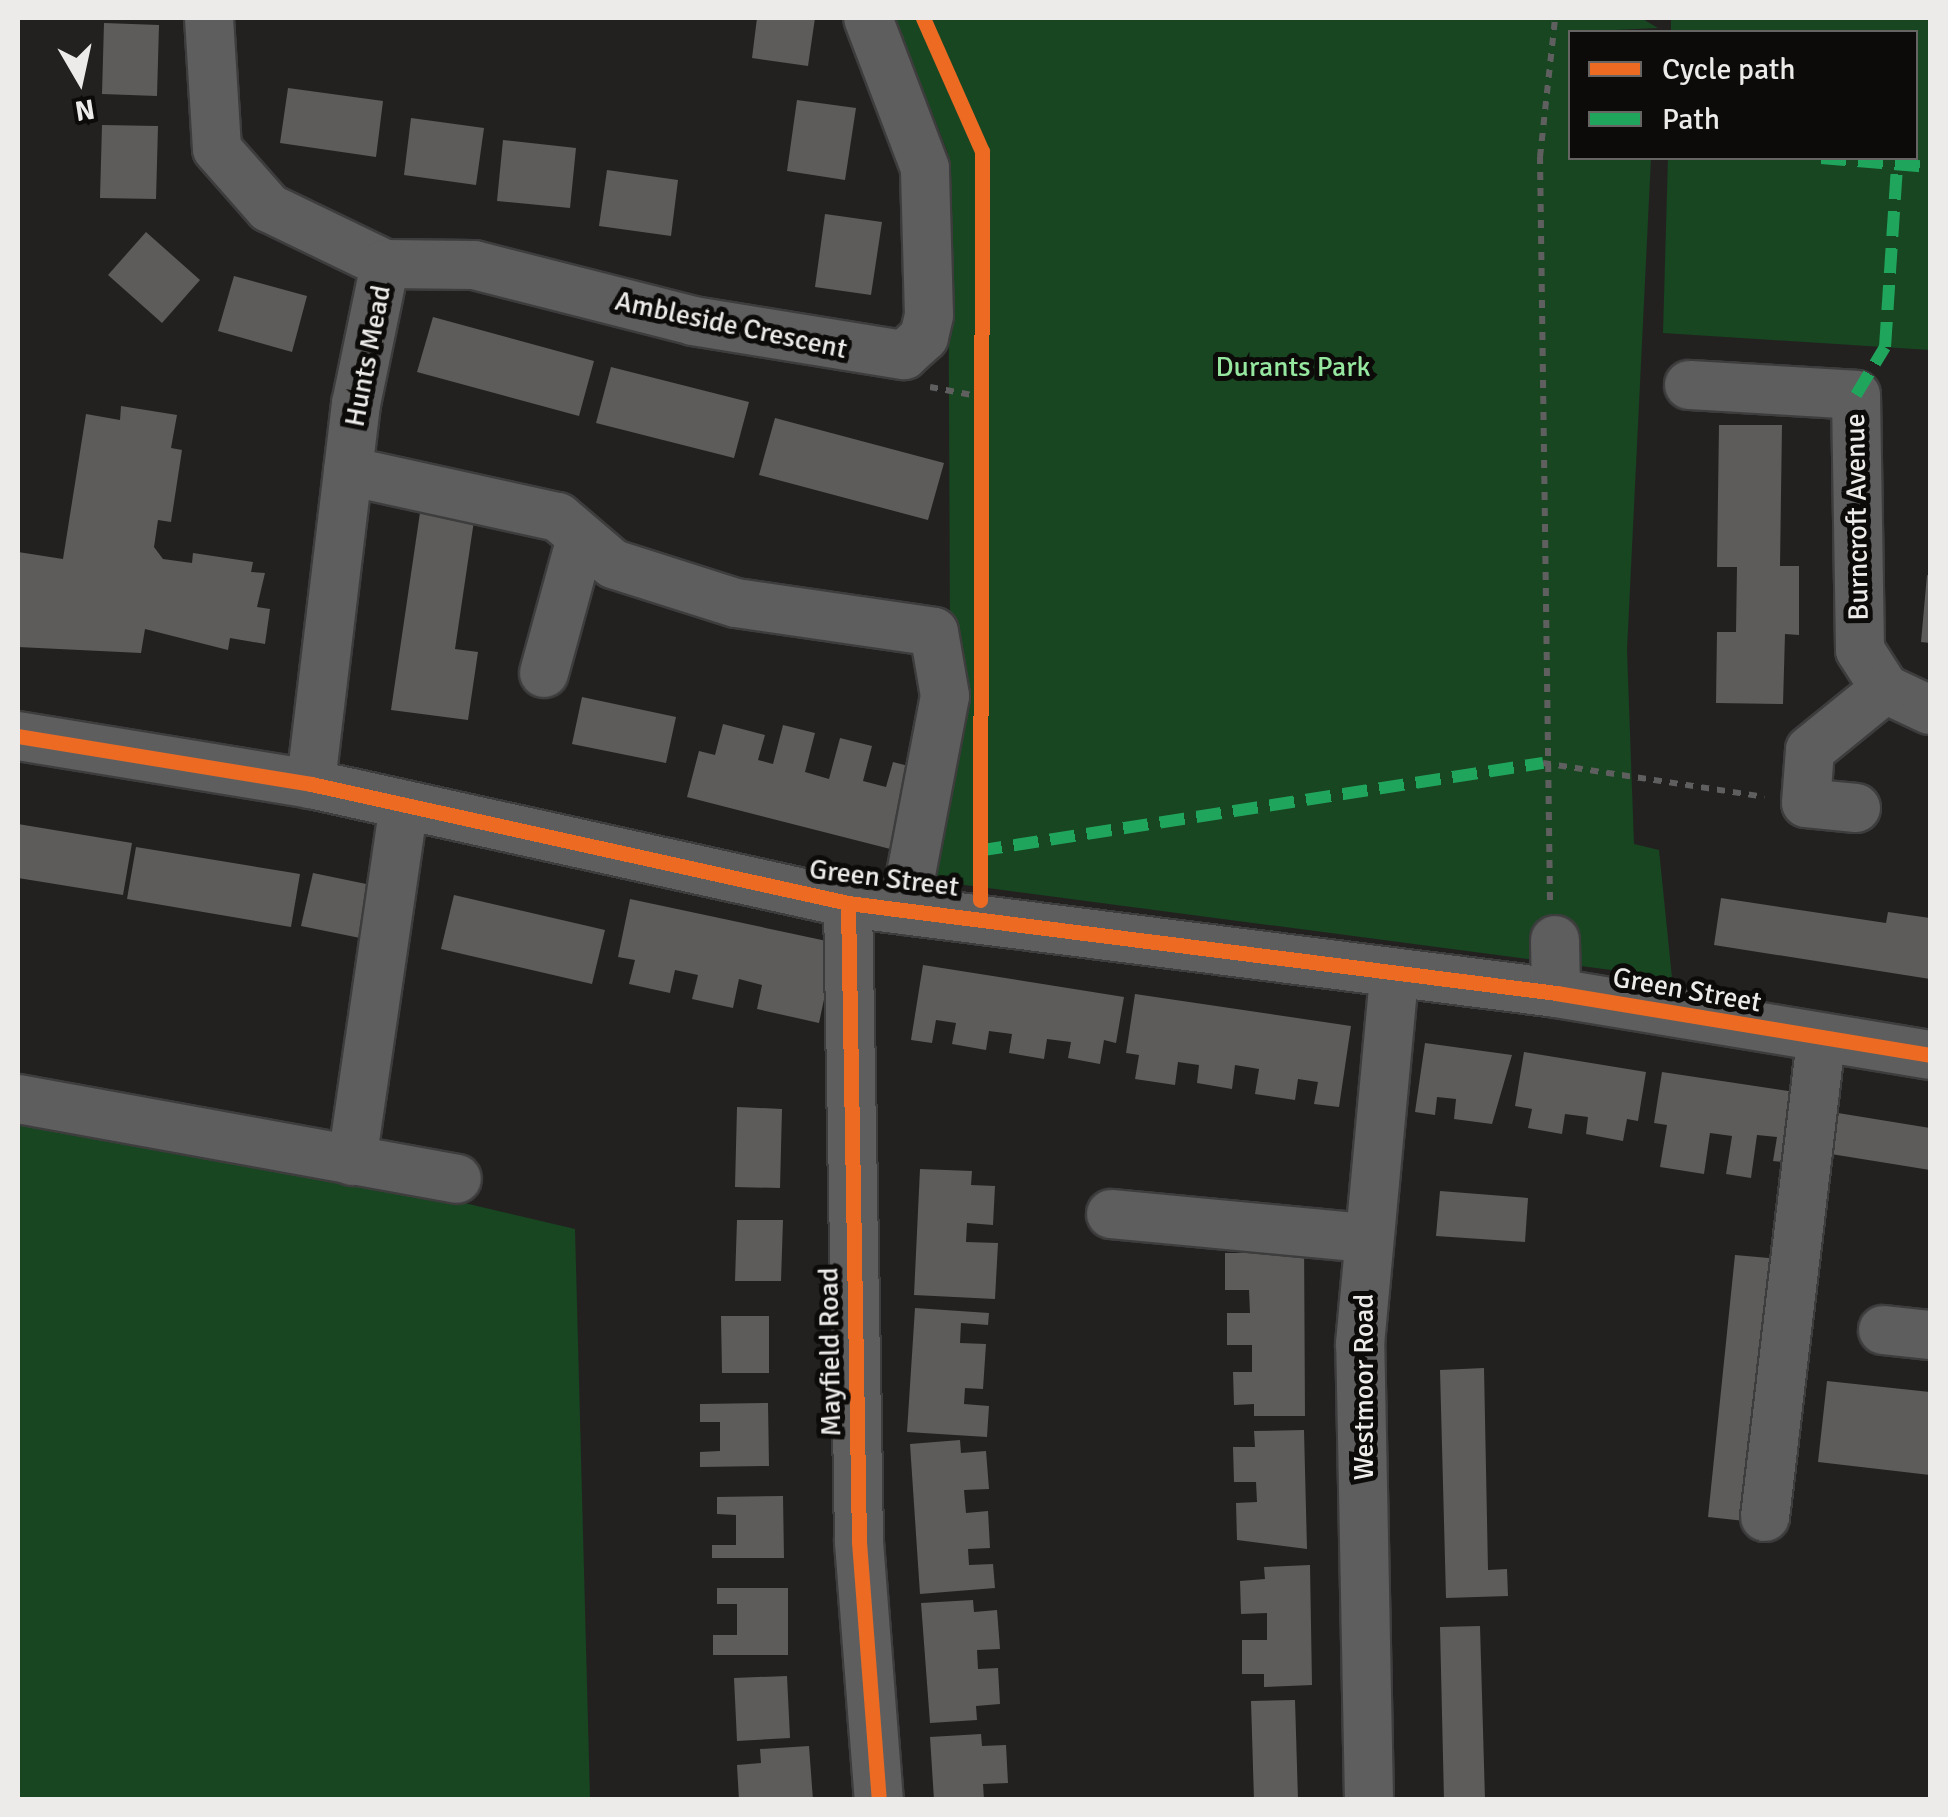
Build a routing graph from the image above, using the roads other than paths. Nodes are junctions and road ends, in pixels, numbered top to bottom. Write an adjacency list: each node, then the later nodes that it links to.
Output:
1 (209, 18): 3 (street, Hunts Mead)
2 (868, 18): 3 (street, Ambleside Crescent)
3 (385, 264): 5 (street, Hunts Mead)
4 (1689, 385): 8 (street, Burncroft Avenue)
5 (348, 472): 6 (street); 11 (street, Hunts Mead)
6 (581, 538): 7 (street); 15 (street)
7 (544, 673)
8 (1885, 689): 9 (street); 13 (street)
9 (1930, 710)
10 (18, 736): 11 (street, Green Street)
11 (311, 784): 12 (street, Green Street)
12 (404, 806): 14 (street, Green Street); 22 (street)
13 (1856, 808)
14 (848, 903): 15 (street, Green Street); 29 (street, Mayfield Road)
15 (904, 910): 17 (street, Green Street)
16 (1555, 940): 18 (street)
17 (1394, 975): 18 (street, Green Street); 25 (street, Westmoor Road)
18 (1556, 993): 19 (street, Green Street)
19 (1820, 1038): 20 (street, Green Street); 28 (street)
20 (1930, 1055)
21 (18, 1098): 22 (street)
22 (352, 1161): 23 (street)
23 (457, 1179)
24 (1111, 1214): 25 (street)
25 (1366, 1238): 30 (street, Westmoor Road)
26 (1883, 1330): 27 (street)
27 (1930, 1335)
28 (1765, 1517)
29 (879, 1800)
30 (1369, 1800)

